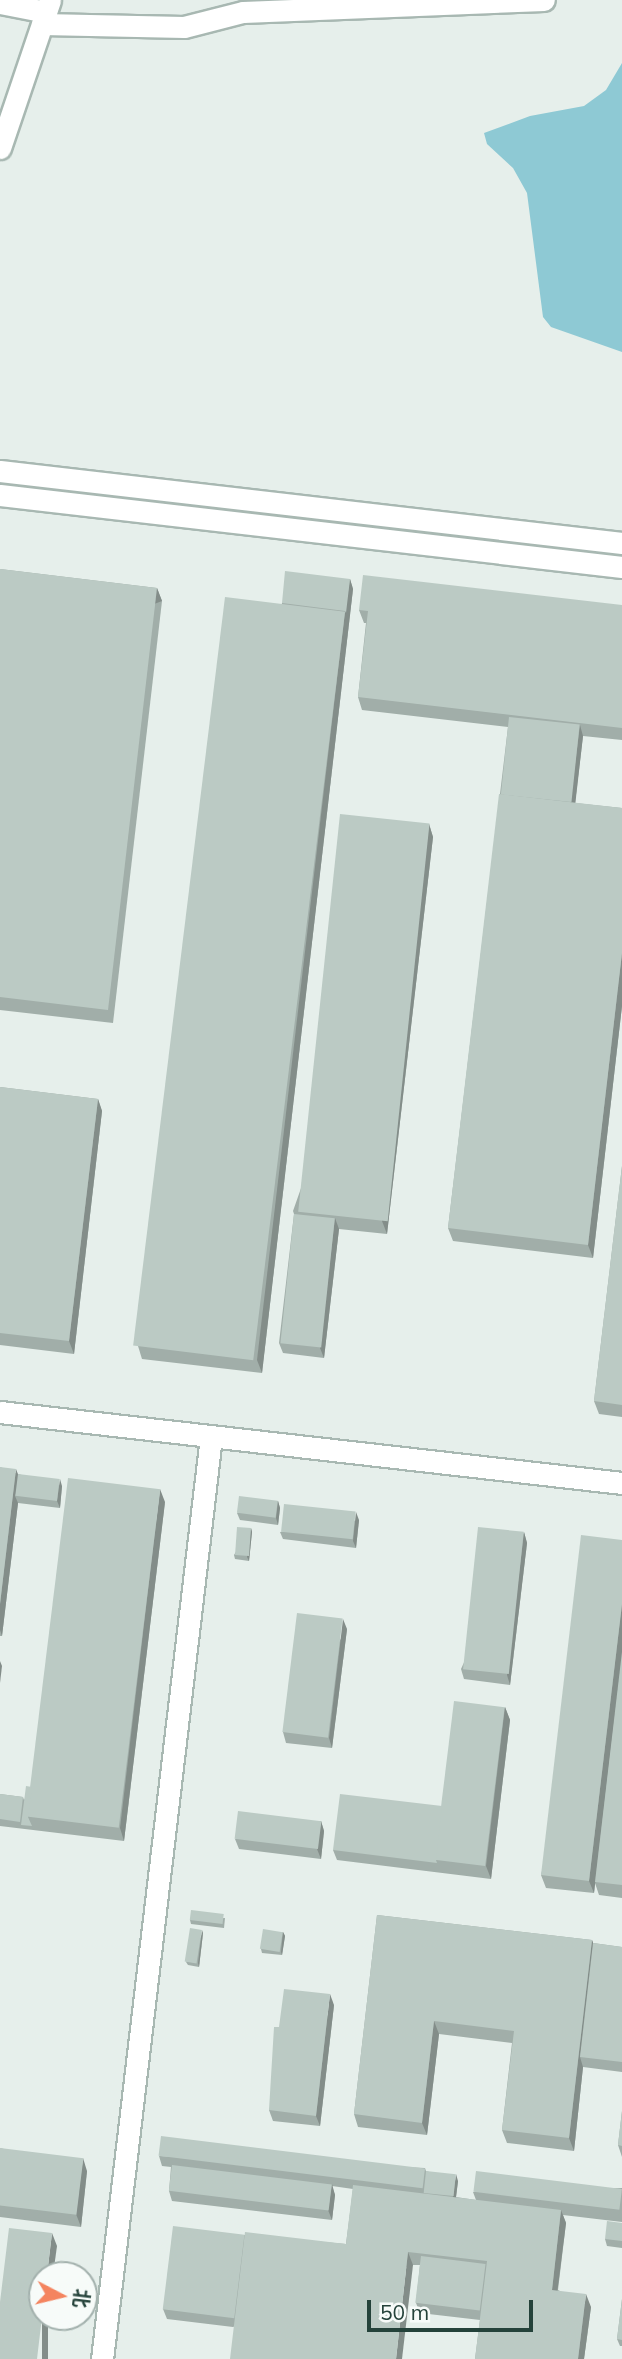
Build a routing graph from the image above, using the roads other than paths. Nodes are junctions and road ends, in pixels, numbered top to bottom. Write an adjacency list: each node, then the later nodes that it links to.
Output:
1 (544, 0): 3 (street)
2 (0, 3): 3 (street)
3 (46, 12): 4 (street)
4 (0, 148)
5 (0, 471): 7 (street)
6 (0, 495): 8 (street)
7 (622, 543)
8 (622, 567)
9 (0, 1412): 10 (street)
10 (211, 1436): 11 (street); 12 (street)
11 (622, 1483)
12 (103, 2359)

